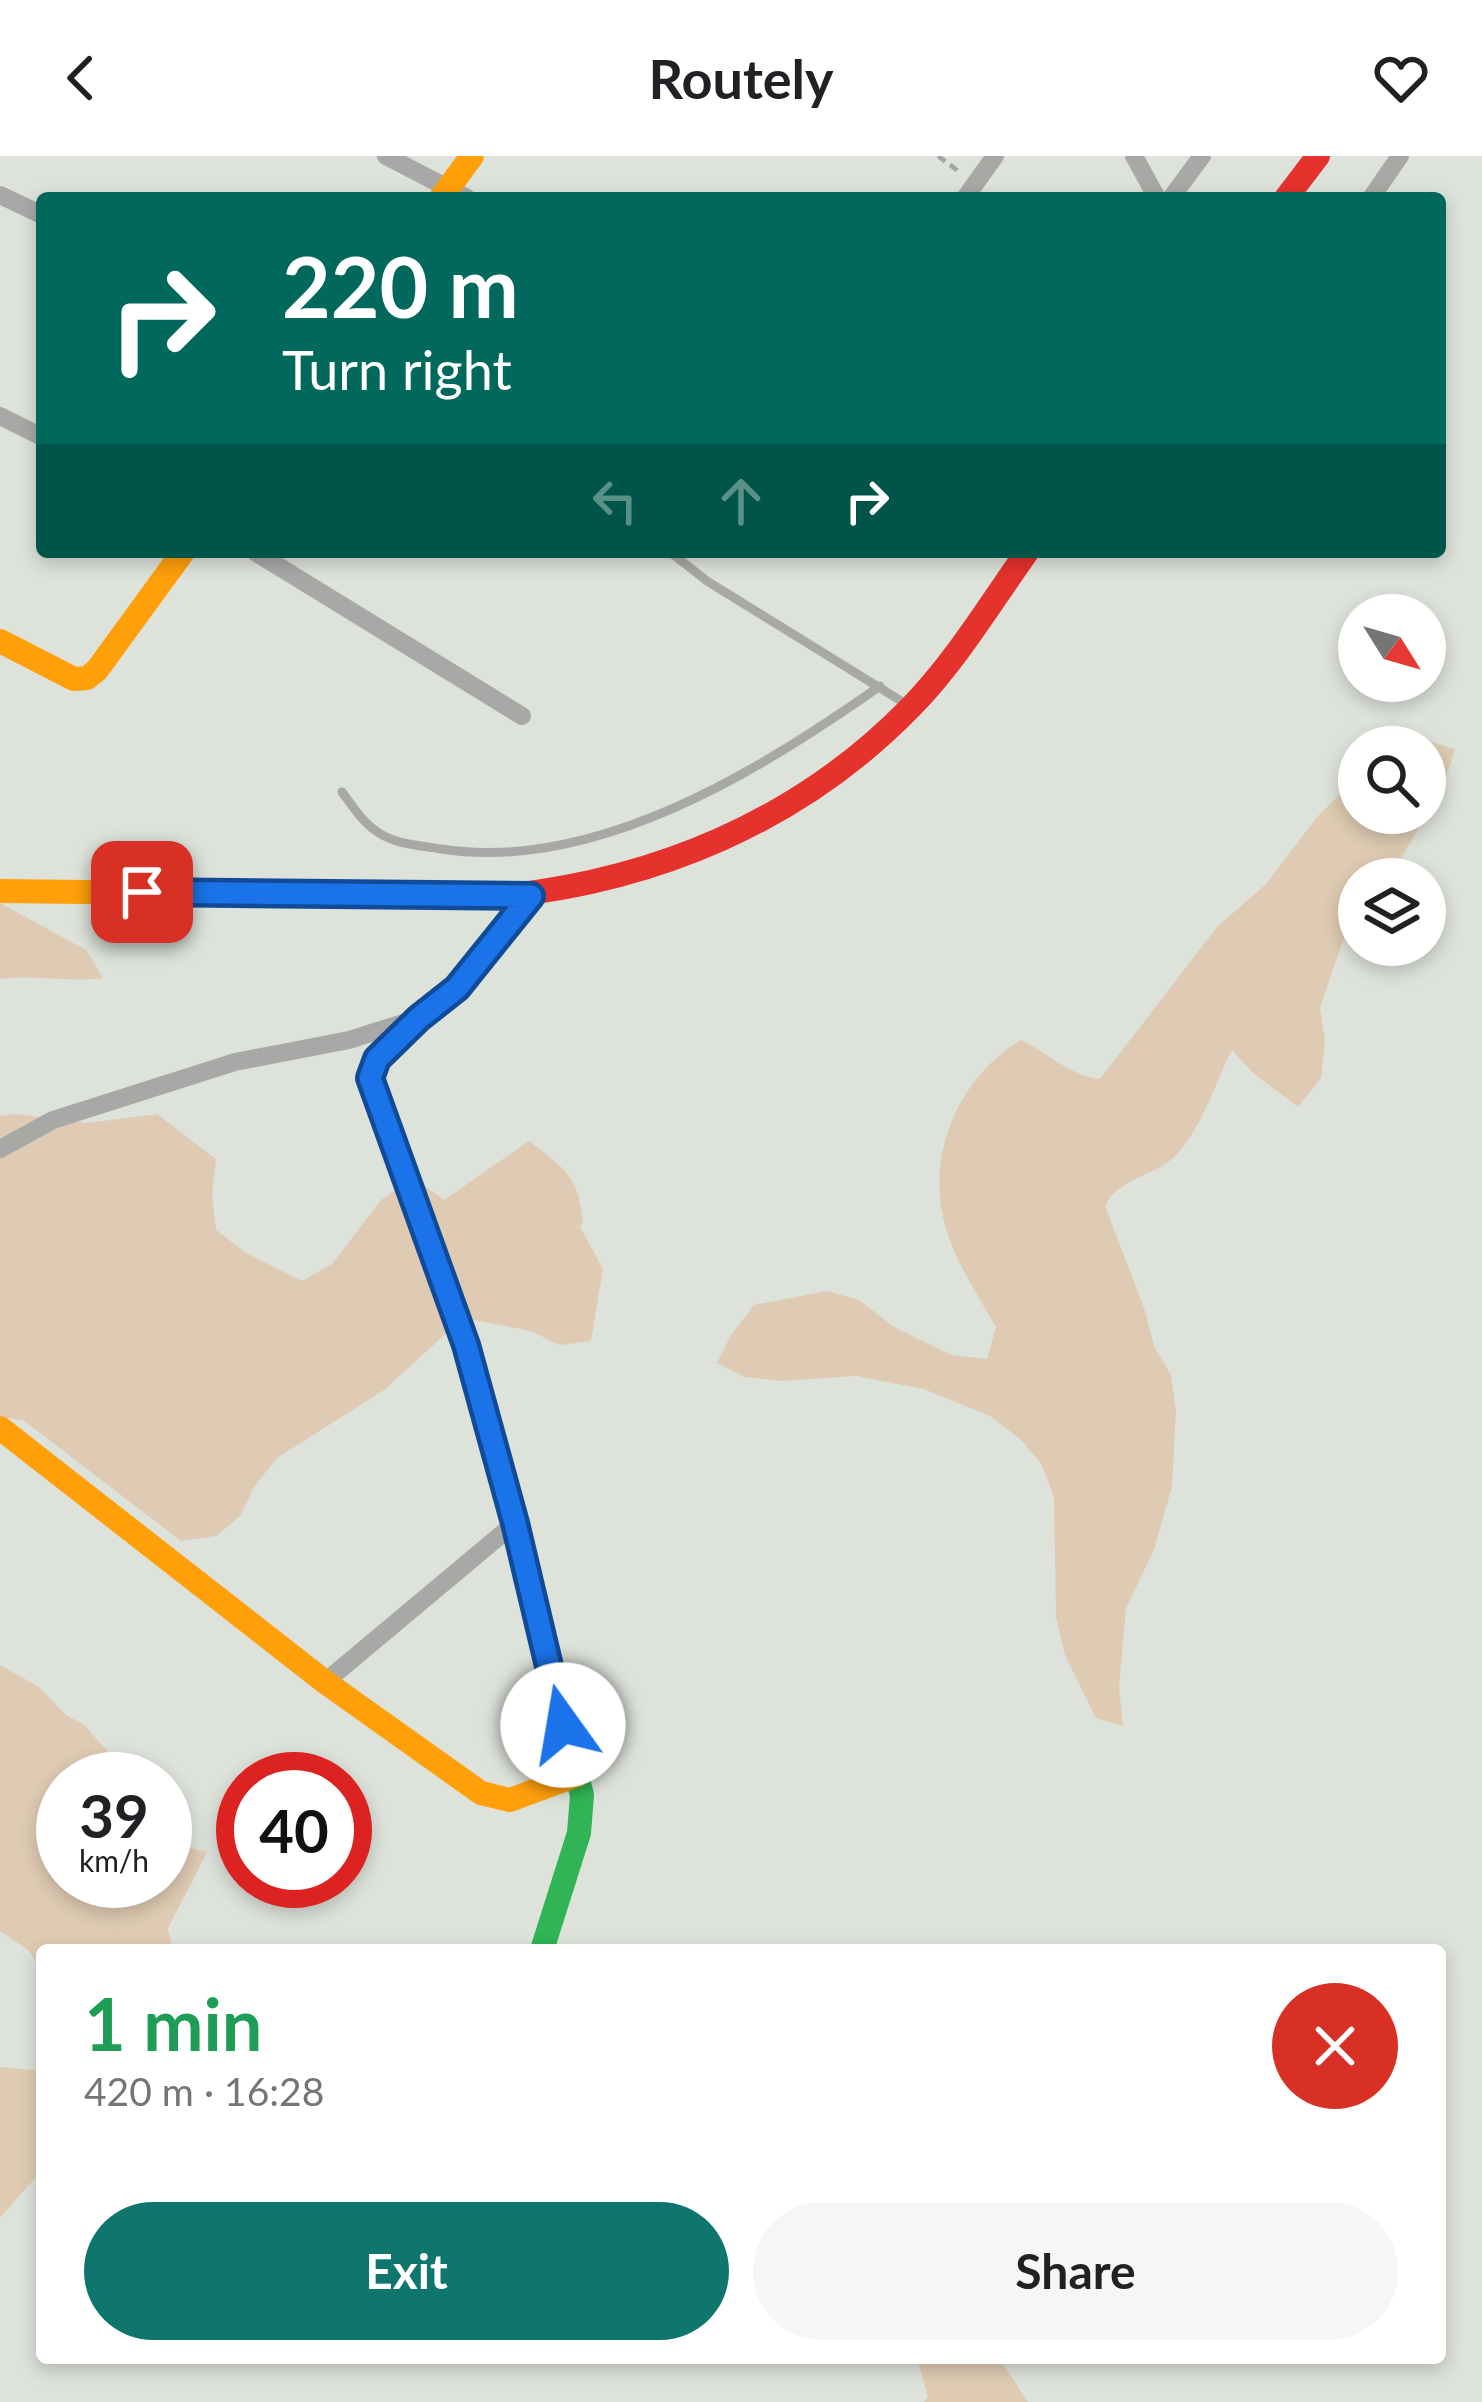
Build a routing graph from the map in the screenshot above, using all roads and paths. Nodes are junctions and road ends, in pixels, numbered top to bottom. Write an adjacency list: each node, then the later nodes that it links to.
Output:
1 (386, 156): 10 (street)
2 (472, 156): 11 (street)
3 (938, 156): 9 (path)
4 (995, 156): 9 (street)
5 (1134, 156): 12 (street)
6 (1202, 156): 13 (street)
7 (1318, 156): 14 (street)
8 (1400, 156): 15 (street)
9 (970, 191)
10 (449, 192)
11 (453, 192)
12 (1153, 192)
13 (1175, 192)
14 (1291, 192)
15 (1375, 192)
16 (0, 195): 17 (street)
17 (36, 212)
18 (0, 416): 19 (street)
19 (36, 434)
20 (179, 558): 24 (street)
21 (265, 558): 27 (street)
22 (678, 558): 25 (lane)
23 (1023, 558): 26 (street)
24 (0, 641)
25 (880, 686): 26 (lane); 28 (lane)
26 (910, 707): 30 (street)
27 (522, 716)
28 (342, 792)
29 (0, 891): 30 (street)
30 (531, 896): 31 (street)
31 (419, 1018): 32 (street); 34 (street)
32 (0, 1149)
33 (0, 1428): 35 (street)
34 (515, 1523): 35 (street); 36 (street)
35 (325, 1682): 36 (street)
36 (577, 1775): 37 (street)
37 (544, 1944)

